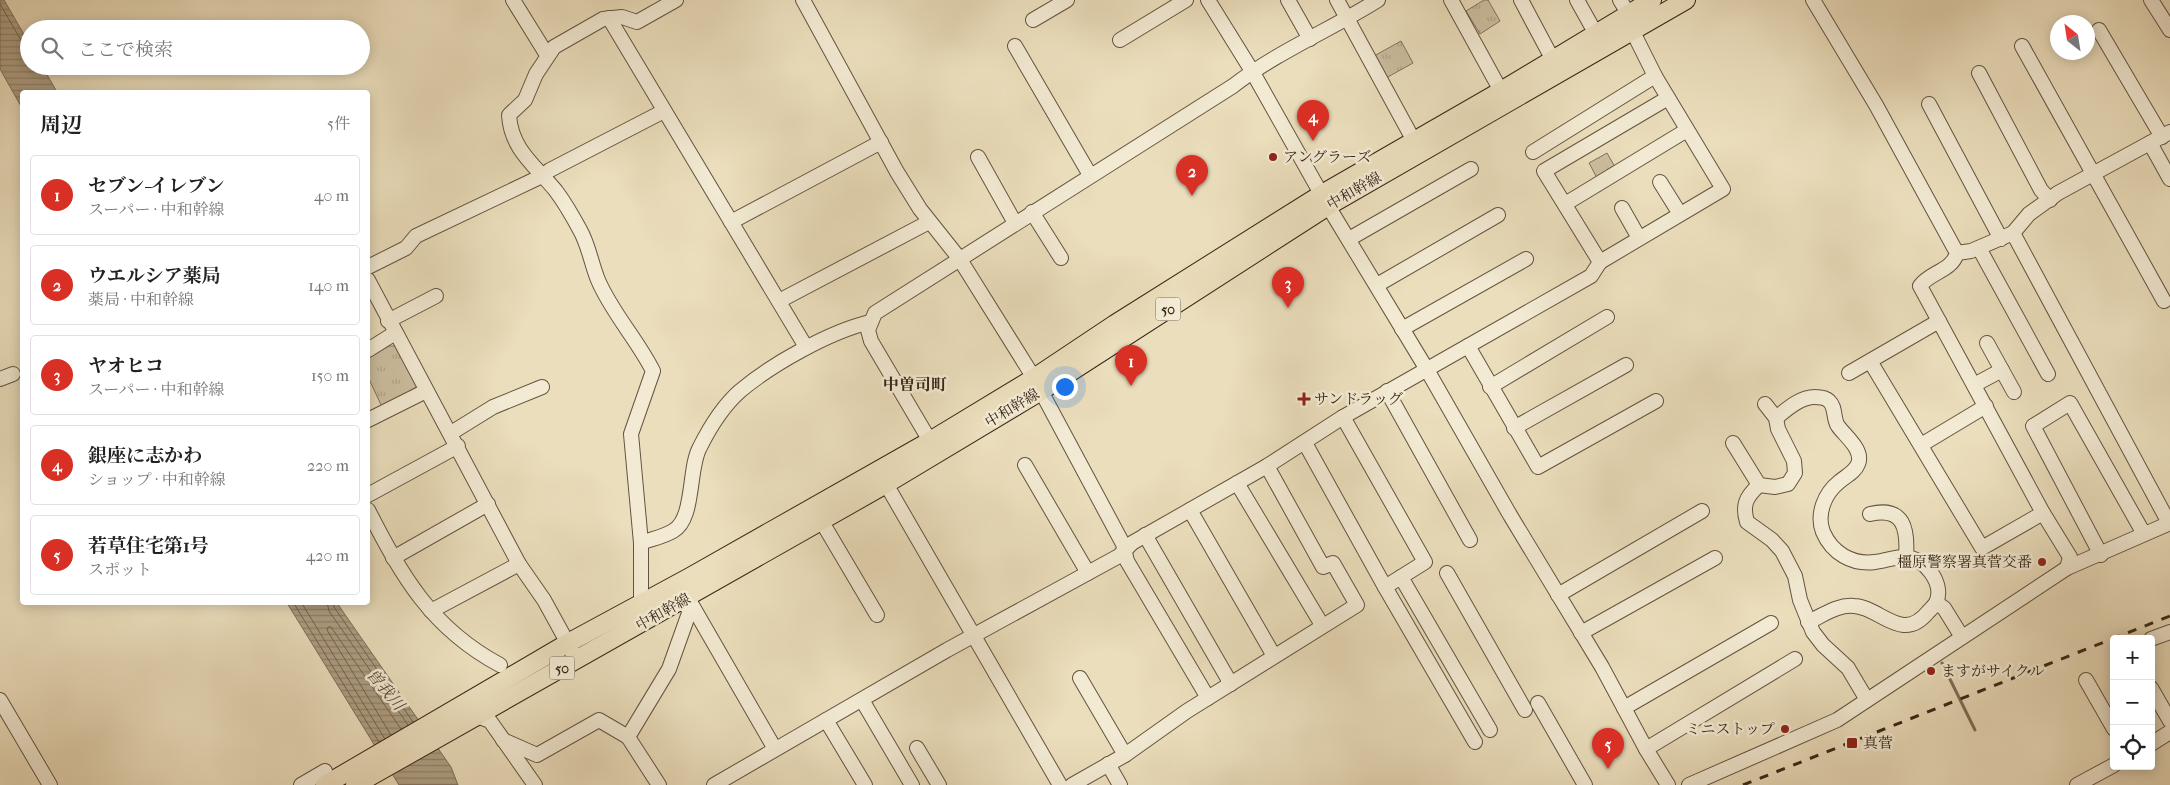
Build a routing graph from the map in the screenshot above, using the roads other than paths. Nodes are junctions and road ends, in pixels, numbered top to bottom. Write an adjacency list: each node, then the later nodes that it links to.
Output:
1 (513, 0): 28 (street)
2 (676, 0): 18 (street)
3 (803, 0): 40 (street)
4 (1066, 0): 19 (street)
5 (1186, 0): 25 (street)
6 (1208, 0): 30 (street)
7 (1288, 0): 24 (street)
8 (1337, 0): 20 (street)
9 (1378, 0): 20 (street)
10 (1451, 0): 33 (street)
11 (1521, 0): 29 (street)
12 (1576, 0): 23 (street)
13 (1652, 0): 17 (main road, 中和幹線 / 50)
14 (1686, 0): 17 (main road, 中和幹線 / 50)
15 (1813, 0): 63 (street)
16 (2151, 0): 22 (street)
17 (1628, 16): 23 (main road, 中和幹線 / 50); 32 (street); 49 (main road, 中和幹線 / 50)
18 (609, 18): 28 (street); 36 (street)
19 (1033, 20)
20 (1347, 20): 24 (street); 39 (street)
21 (2099, 30): 38 (street)
22 (2170, 30)
23 (1596, 34): 29 (main road, 中和幹線 / 50)
24 (1310, 39): 30 (street)
25 (1120, 40)
26 (1015, 46): 44 (street)
27 (2022, 46): 45 (street)
28 (547, 55): 46 (street)
29 (1553, 60): 33 (main road, 中和幹線 / 50)
30 (1252, 71): 44 (street); 49 (street)
31 (1979, 73): 50 (street)
32 (1655, 76): 34 (street); 41 (street)
33 (1501, 91): 39 (main road, 中和幹線 / 50)
34 (1668, 98): 37 (street); 51 (street)
35 (1929, 104): 59 (street)
36 (664, 110): 46 (street); 56 (street)
37 (1687, 130): 51 (street); 54 (street)
38 (2160, 137): 45 (street); 47 (street)
39 (1414, 141): 49 (main road, 中和幹線 / 50)
40 (881, 142): 56 (street); 57 (street)
41 (1533, 152)
42 (978, 157): 58 (street)
43 (1471, 169): 61 (street)
44 (1090, 175): 53 (street)
45 (2094, 175): 50 (street); 72 (street)
46 (542, 176): 68 (street); 126 (street)
47 (2170, 179)
48 (1660, 182): 54 (street)
49 (1325, 200): 61 (street); 89 (main road, 中和幹線 / 50)
50 (2050, 200): 59 (street)
51 (1565, 204): 67 (street)
52 (1622, 208): 60 (street)
53 (1032, 212): 58 (street); 65 (street)
54 (1680, 214): 60 (street)
55 (1498, 215): 70 (street)
56 (731, 222): 73 (street)
57 (929, 222): 64 (street); 73 (street)
58 (1015, 223): 64 (street)
59 (2007, 236): 62 (street); 122 (street)
60 (1639, 238): 67 (street)
61 (1349, 239): 70 (street)
62 (1979, 248): 63 (street); 88 (street)
63 (1957, 253): 75 (street)
64 (959, 258): 76 (street); 89 (street)
65 (1060, 258)
66 (1526, 259): 78 (street)
67 (1600, 262): 80 (street)
68 (370, 266)
69 (370, 284): 77 (street)
70 (1377, 285): 78 (street)
71 (436, 296): 77 (street)
72 (2164, 300)
73 (779, 301): 81 (street)
74 (1607, 317): 92 (street)
75 (1939, 320): 83 (street); 90 (street)
76 (870, 322): 81 (street); 104 (street)
77 (392, 327): 82 (street); 93 (street)
78 (1402, 329): 85 (street)
79 (1987, 343): 86 (street)
80 (1468, 346): 85 (street); 92 (street)
81 (806, 347): 126 (street)
82 (370, 348)
83 (1870, 361): 87 (street); 107 (street)
84 (1626, 364): 102 (street)
85 (1426, 368): 94 (street); 139 (street)
86 (2002, 370): 90 (street); 95 (street)
87 (1849, 373)
88 (2048, 374)
89 (1038, 384): 104 (main road, 中和幹線 / 50); 112 (main road, 中和幹線 / 50); 127 (street)
90 (1974, 385): 98 (street)
91 (542, 387): 103 (street)
92 (1490, 387): 102 (street)
93 (426, 391): 101 (street); 103 (street)
94 (1387, 391): 99 (street); 125 (street)
95 (2014, 392)
96 (1656, 401): 102 (street)
97 (1765, 404): 100 (street)
98 (1986, 406): 107 (street); 118 (street)
99 (1343, 417): 105 (street); 136 (street)
100 (1776, 418): 113 (street); 129 (street)
101 (370, 419)
102 (1514, 428)
103 (451, 433): 108 (street)
104 (930, 441): 138 (main road, 中和幹線 / 50)
105 (1305, 443): 110 (street); 137 (street)
106 (1733, 443): 113 (street)
107 (1921, 445): 118 (street)
108 (458, 446): 114 (street); 115 (street)
109 (1025, 465): 134 (street)
110 (1267, 466): 111 (street); 147 (street)
111 (1237, 483): 116 (street); 147 (street)
112 (886, 484): 121 (main road, 中和幹線 / 50); 150 (street)
113 (1759, 485): 145 (street)
114 (370, 494)
115 (488, 504): 130 (street); 132 (street)
116 (1190, 510): 124 (street); 154 (street)
117 (1702, 511): 139 (street)
118 (2043, 512): 133 (street)
119 (370, 514): 130 (street)
120 (1870, 514): 129 (street)
121 (822, 522): 138 (main road, 中和幹線 / 50); 143 (street)
122 (2170, 523): 123 (street)
123 (2144, 534): 128 (street); 128 (street)
124 (1145, 535): 127 (street); 160 (street)
125 (1470, 540)
126 (641, 543): 140 (street)
127 (1124, 551): 134 (street); 162 (street)
128 (2102, 555): 133 (street)
129 (1906, 557): 141 (street)
130 (393, 558): 142 (street)
131 (1715, 558): 149 (street)
132 (519, 564): 142 (street); 153 (street)
133 (2067, 568): 151 (street)
134 (1088, 573): 150 (street)
135 (1447, 573): 168 (street)
136 (1401, 577): 137 (street); 173 (street)
137 (1385, 587): 178 (street)
138 (684, 590): 140 (main road, 中和幹線 / 50); 144 (main road, 中和幹線 / 50); 175 (street); 179 (street)
139 (1558, 595): 149 (street)
140 (641, 603): 144 (street); 153 (main road, 中和幹線 / 50)
141 (1936, 603): 145 (street); 151 (street)
142 (431, 611): 157 (street)
143 (877, 614)
144 (650, 619): 156 (main road, 中和幹線 / 50)
145 (1808, 622): 165 (street)
146 (1771, 623): 167 (street)
147 (1322, 625): 154 (street)
148 (2170, 632): 152 (street)
149 (1581, 634): 167 (street)
150 (975, 635): 164 (street); 197 (street)
151 (1962, 637): 165 (street)
152 (2155, 638)
153 (568, 643): 156 (street); 169 (main road, 中和幹線 / 50)
154 (1274, 656): 160 (street)
155 (1795, 659): 181 (street)
156 (577, 660): 169 (main road, 中和幹線 / 50)
157 (500, 665)
158 (1080, 678): 182 (street)
159 (2086, 680): 172 (street)
160 (1231, 684): 162 (street)
161 (2155, 695): 171 (street)
162 (1208, 698): 182 (street)
163 (0, 700): 188 (street)
164 (862, 700): 170 (street); 195 (street)
165 (1867, 700): 202 (street)
166 (1538, 703): 200 (street)
167 (1624, 708): 181 (street)
168 (1525, 710)
169 (470, 713): 176 (street); 185 (main road, 中和幹線 / 50)
170 (826, 720): 179 (street); 194 (street)
171 (2170, 721)
172 (2112, 725)
173 (1490, 730)
174 (2170, 732): 177 (street)
175 (628, 737): 176 (street); 192 (street)
176 (503, 740): 191 (street)
177 (2155, 741)
178 (1475, 742)
179 (775, 748): 187 (street)
180 (917, 748): 196 (street)
181 (1646, 749): 201 (street)
182 (1124, 754): 183 (street)
183 (1108, 764): 198 (street); 199 (street)
184 (2110, 767): 203 (street)
185 (367, 769): 186 (main road, 中和幹線 / 50); 190 (main road, 中和幹線 / 50)
186 (325, 778): 189 (street)
187 (732, 780): 193 (street)
188 (50, 785)
189 (301, 785)
190 (355, 785)
191 (535, 785)
192 (659, 785)
193 (714, 785)
194 (865, 785)
195 (912, 785)
196 (939, 785)
197 (1060, 785)
198 (1072, 785)
199 (1120, 785)
200 (1585, 785)
201 (1668, 785)
202 (1689, 785)
203 (2078, 785)

